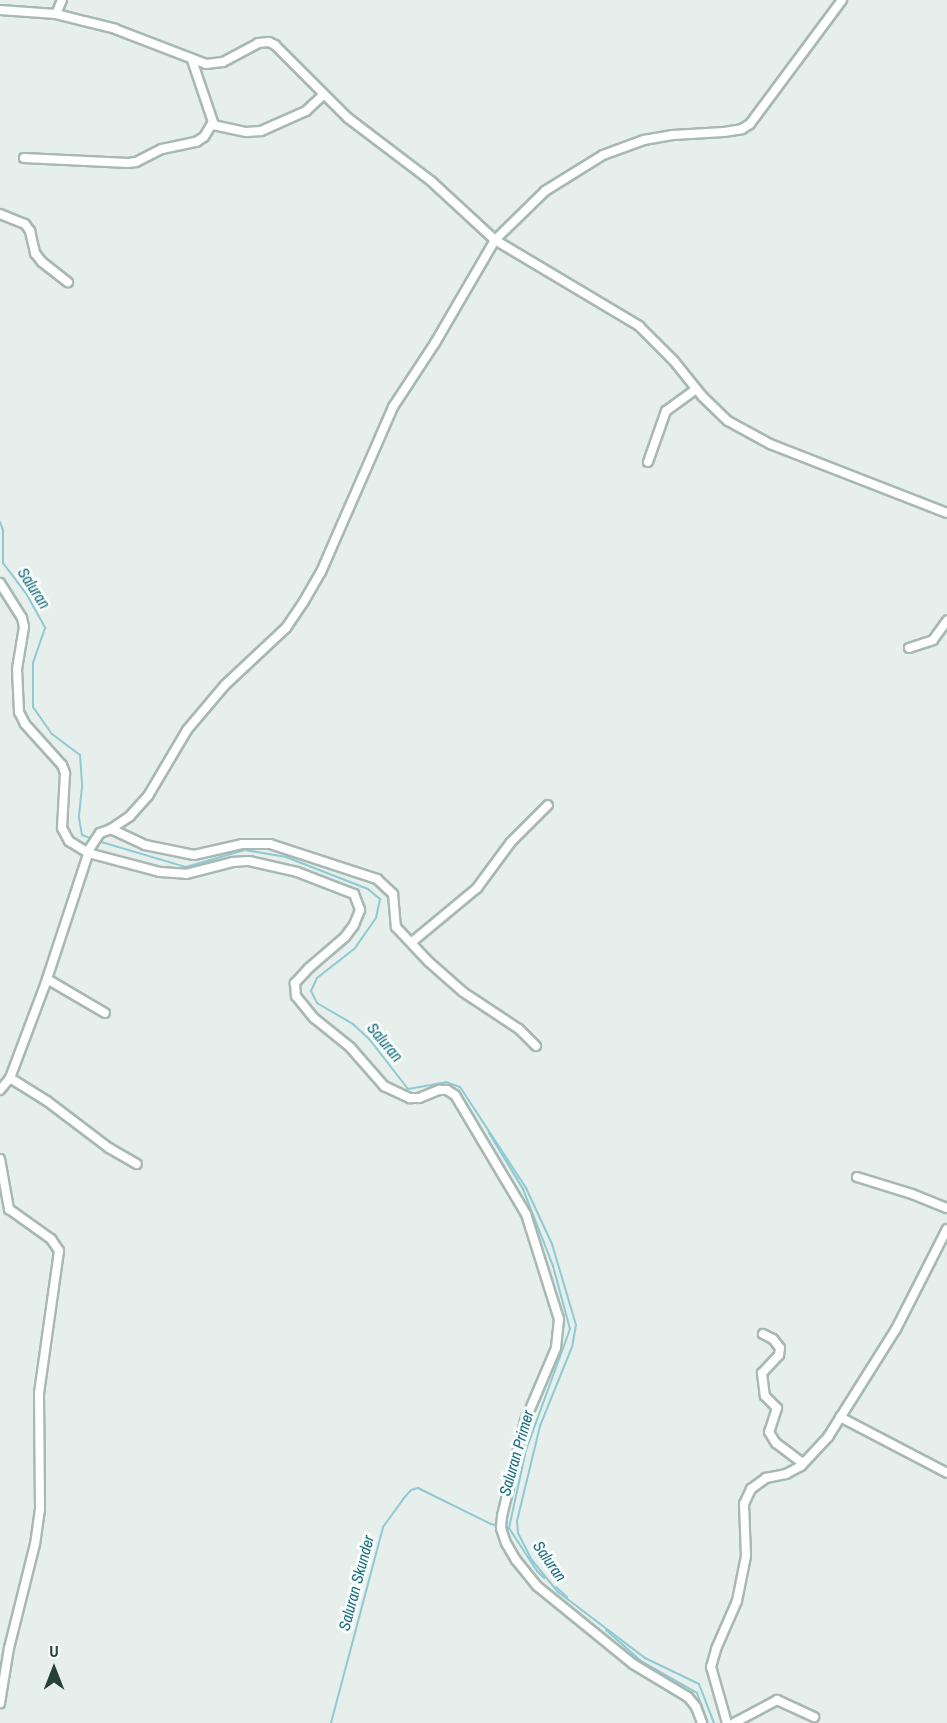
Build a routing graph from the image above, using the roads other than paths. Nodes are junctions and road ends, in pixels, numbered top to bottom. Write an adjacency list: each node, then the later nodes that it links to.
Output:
1 (62, 0): 4 (street)
2 (842, 0): 10 (street)
3 (0, 10): 4 (street)
4 (56, 14): 5 (street)
5 (192, 60): 6 (street); 7 (street)
6 (323, 95): 7 (street); 10 (street)
7 (213, 125): 8 (street)
8 (24, 158)
9 (0, 214): 11 (street)
10 (495, 240): 12 (street); 19 (street)
11 (68, 282)
12 (696, 389): 13 (street); 14 (street)
13 (648, 462)
14 (947, 513)
15 (0, 583): 20 (street)
16 (947, 621): 17 (street)
17 (909, 648)
18 (548, 805): 21 (street)
19 (111, 830): 20 (street); 21 (street)
20 (89, 851): 22 (street); 38 (street)
21 (411, 942): 24 (street)
22 (47, 979): 23 (street); 25 (street)
23 (105, 1013)
24 (536, 1046)
25 (10, 1078): 26 (street); 28 (street)
26 (0, 1090)
27 (0, 1159): 36 (street)
28 (137, 1164)
29 (856, 1177): 30 (street)
30 (947, 1208)
31 (947, 1229): 33 (street)
32 (763, 1334): 34 (street)
33 (840, 1417): 34 (street); 35 (street)
34 (803, 1463): 39 (street)
35 (947, 1473)
36 (0, 1703)
37 (814, 1717): 40 (street)
38 (702, 1723)
39 (727, 1723): 40 (street)
40 (733, 1723)

